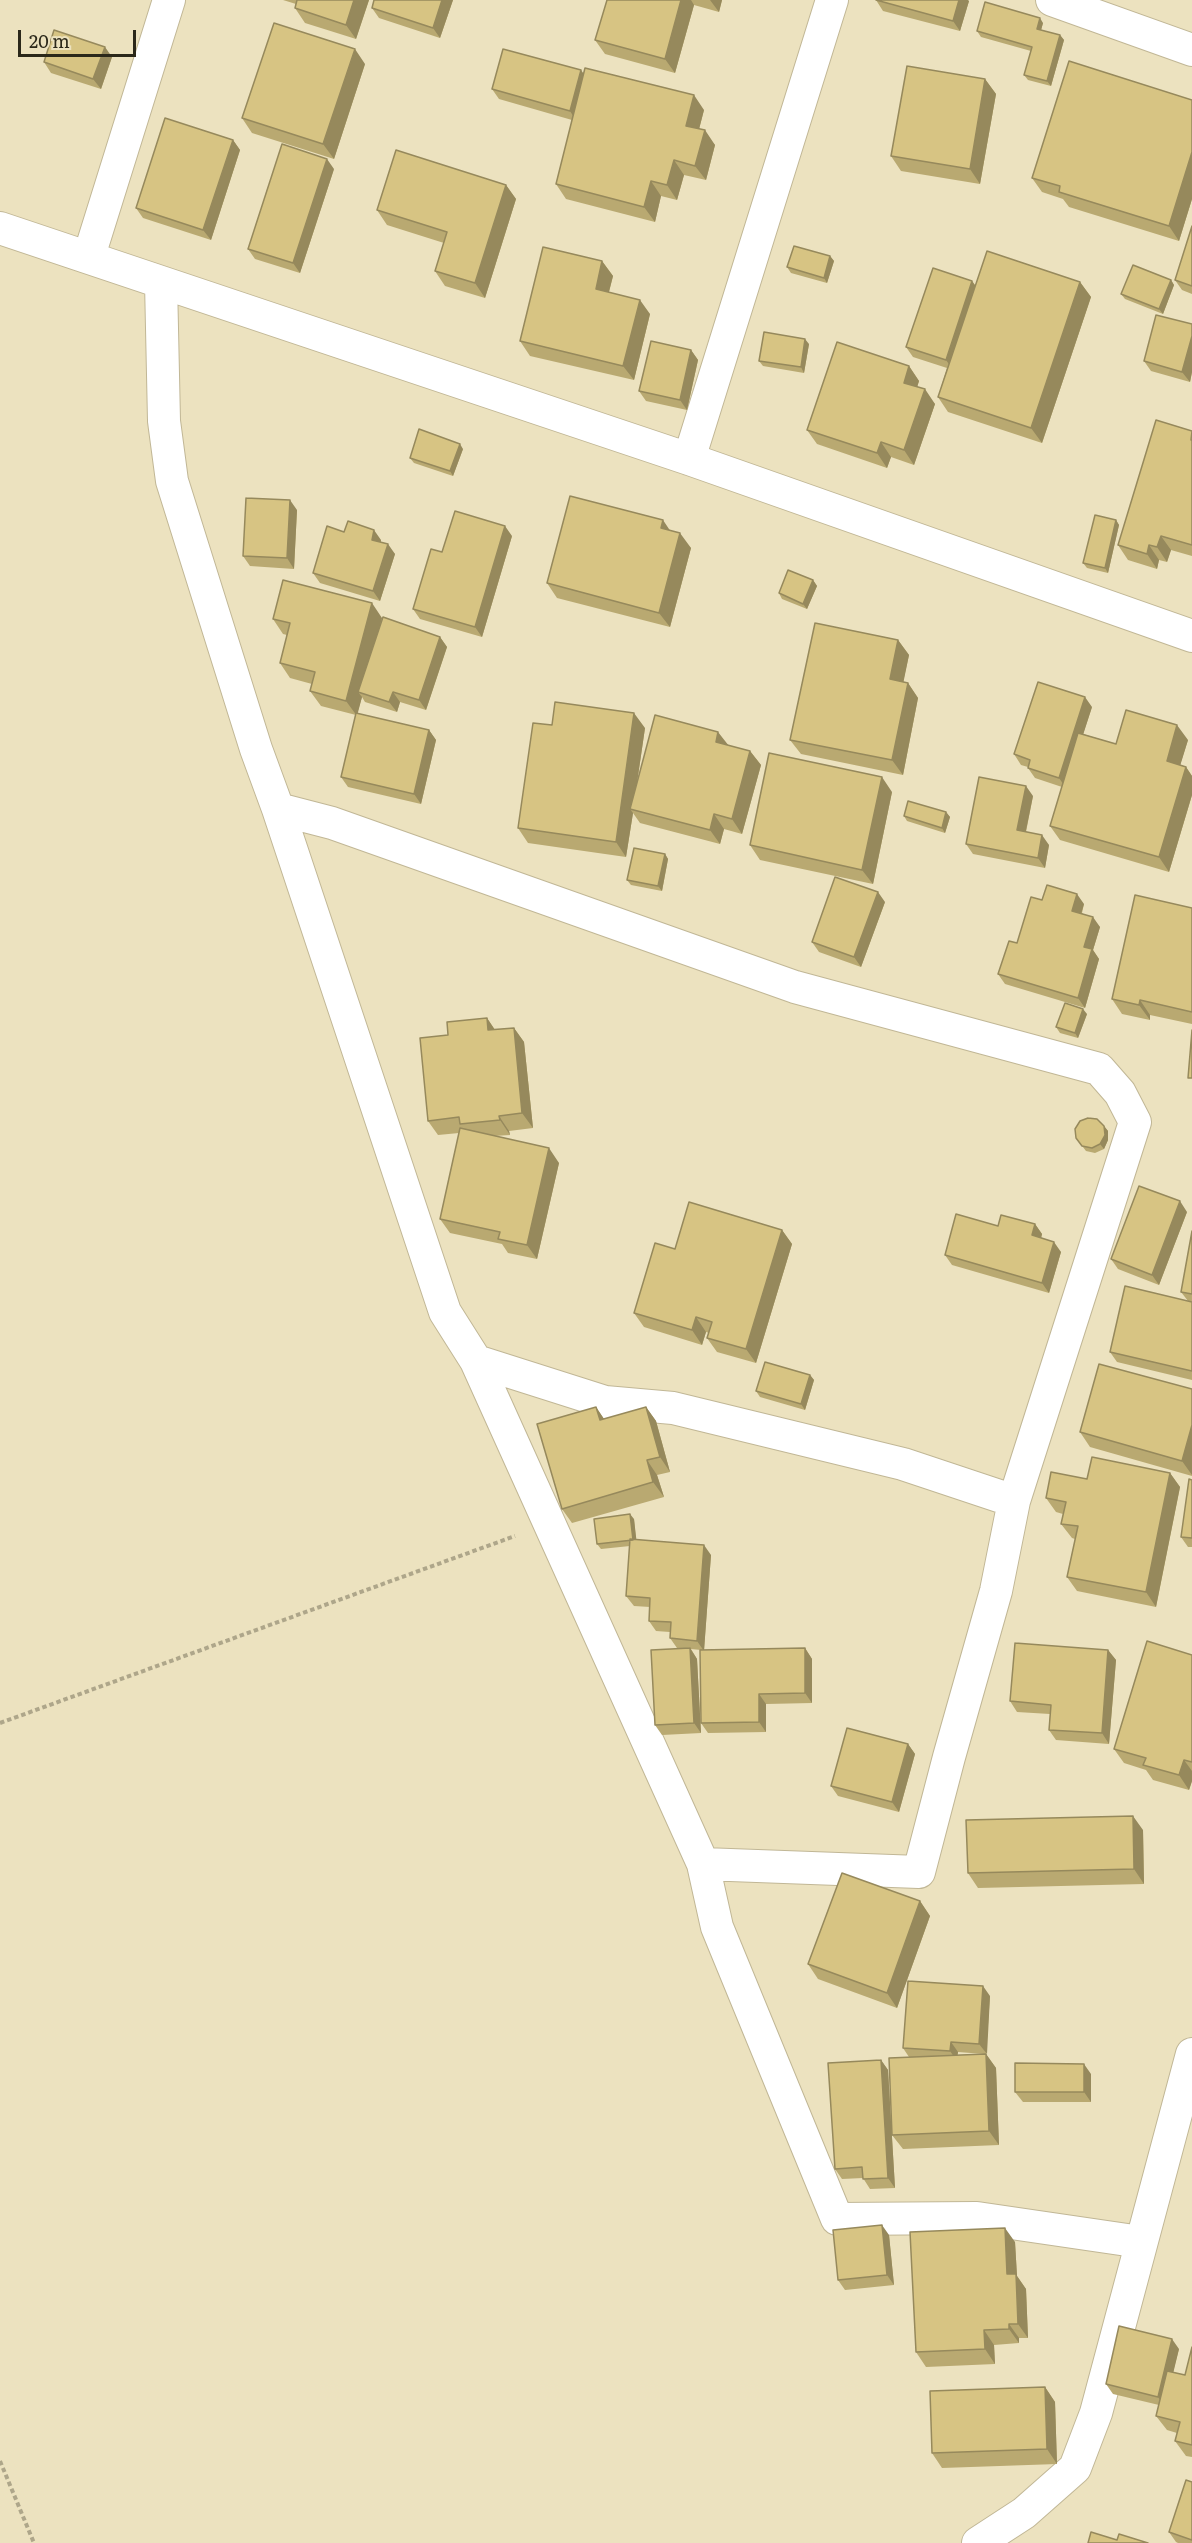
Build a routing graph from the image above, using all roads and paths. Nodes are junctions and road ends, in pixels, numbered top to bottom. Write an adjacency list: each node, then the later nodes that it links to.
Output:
1 (169, 0): 6 (street)
2 (832, 0): 8 (street)
3 (1052, 0): 4 (street)
4 (1192, 50)
5 (0, 228): 6 (street)
6 (89, 256): 7 (street)
7 (161, 282): 8 (street); 10 (street)
8 (689, 459): 9 (street)
9 (1192, 636)
10 (278, 809): 11 (street); 12 (street)
11 (476, 1361): 12 (street); 13 (street)
12 (1014, 1501): 15 (street)
13 (550, 1523): 14 (path); 15 (street)
14 (0, 1723)
15 (703, 1864): 17 (street)
16 (1192, 2054): 17 (street)
17 (1141, 2242): 20 (street)
18 (0, 2461): 19 (path)
19 (34, 2543)
20 (978, 2543)

